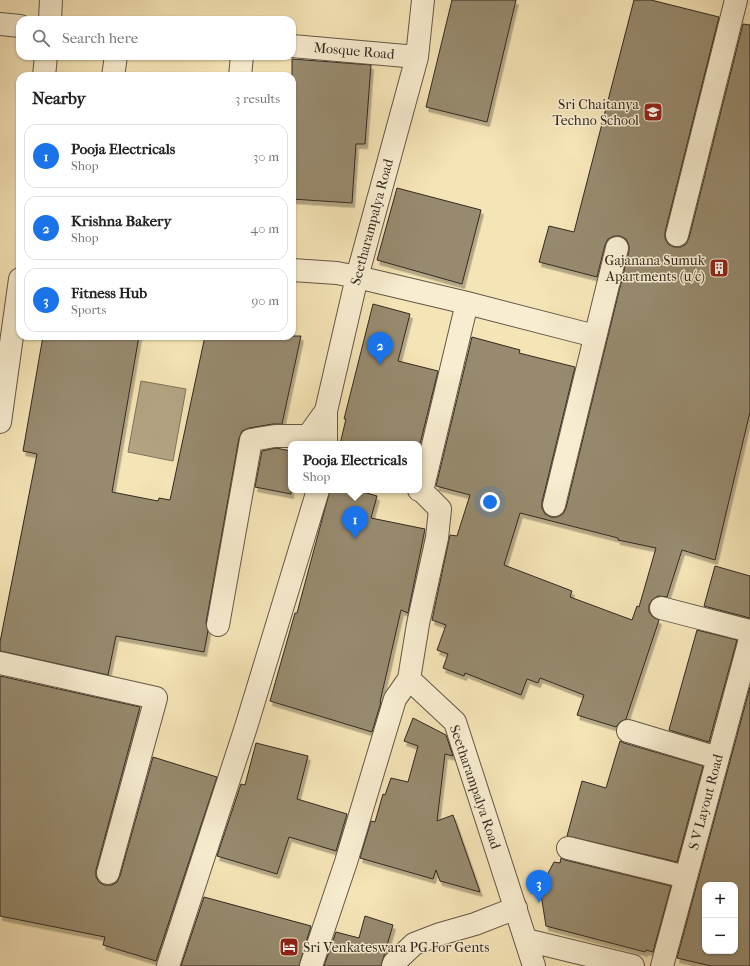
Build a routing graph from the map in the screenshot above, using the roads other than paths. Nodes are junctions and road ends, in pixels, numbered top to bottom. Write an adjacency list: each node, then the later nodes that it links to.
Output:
1 (51, 0): 4 (street)
2 (423, 0): 8 (street, Seetharampalya Road)
3 (736, 0): 15 (street)
4 (50, 16)
5 (0, 24): 6 (street)
6 (16, 26)
7 (296, 46): 8 (street, Mosque Road)
8 (417, 57): 18 (street, Seetharampalya Road)
9 (46, 60): 12 (street)
10 (115, 60): 13 (street)
11 (242, 60): 14 (street)
12 (44, 72)
13 (114, 72)
14 (240, 72)
15 (677, 236)
16 (617, 248): 21 (street)
17 (296, 270): 18 (street)
18 (357, 277): 19 (street); 22 (street, Seetharampalya Road)
19 (467, 303): 21 (street); 25 (street)
20 (16, 308): 23 (street)
21 (595, 336): 28 (street)
22 (326, 411): 24 (street, Seetharampalya Road); 30 (street)
23 (0, 422)
24 (326, 441)
25 (422, 486)
26 (422, 491): 34 (street)
27 (317, 493): 42 (street)
28 (554, 505)
29 (661, 608): 31 (street)
30 (218, 625)
31 (750, 631)
32 (750, 639): 36 (street, S V Layout Road)
33 (0, 663): 38 (street)
34 (409, 679): 40 (street, Seetharampalya Road); 43 (street)
35 (628, 731): 36 (street)
36 (718, 758): 39 (street, S V Layout Road)
37 (568, 848): 39 (street)
38 (108, 873)
39 (686, 877): 47 (street, S V Layout Road)
40 (516, 908): 41 (street, Seetharampalya Road); 44 (street)
41 (526, 940): 45 (street, Seetharampalya Road); 46 (street)
42 (168, 966)
43 (311, 966)
44 (393, 966)
45 (534, 966)
46 (633, 966)
47 (662, 966)

